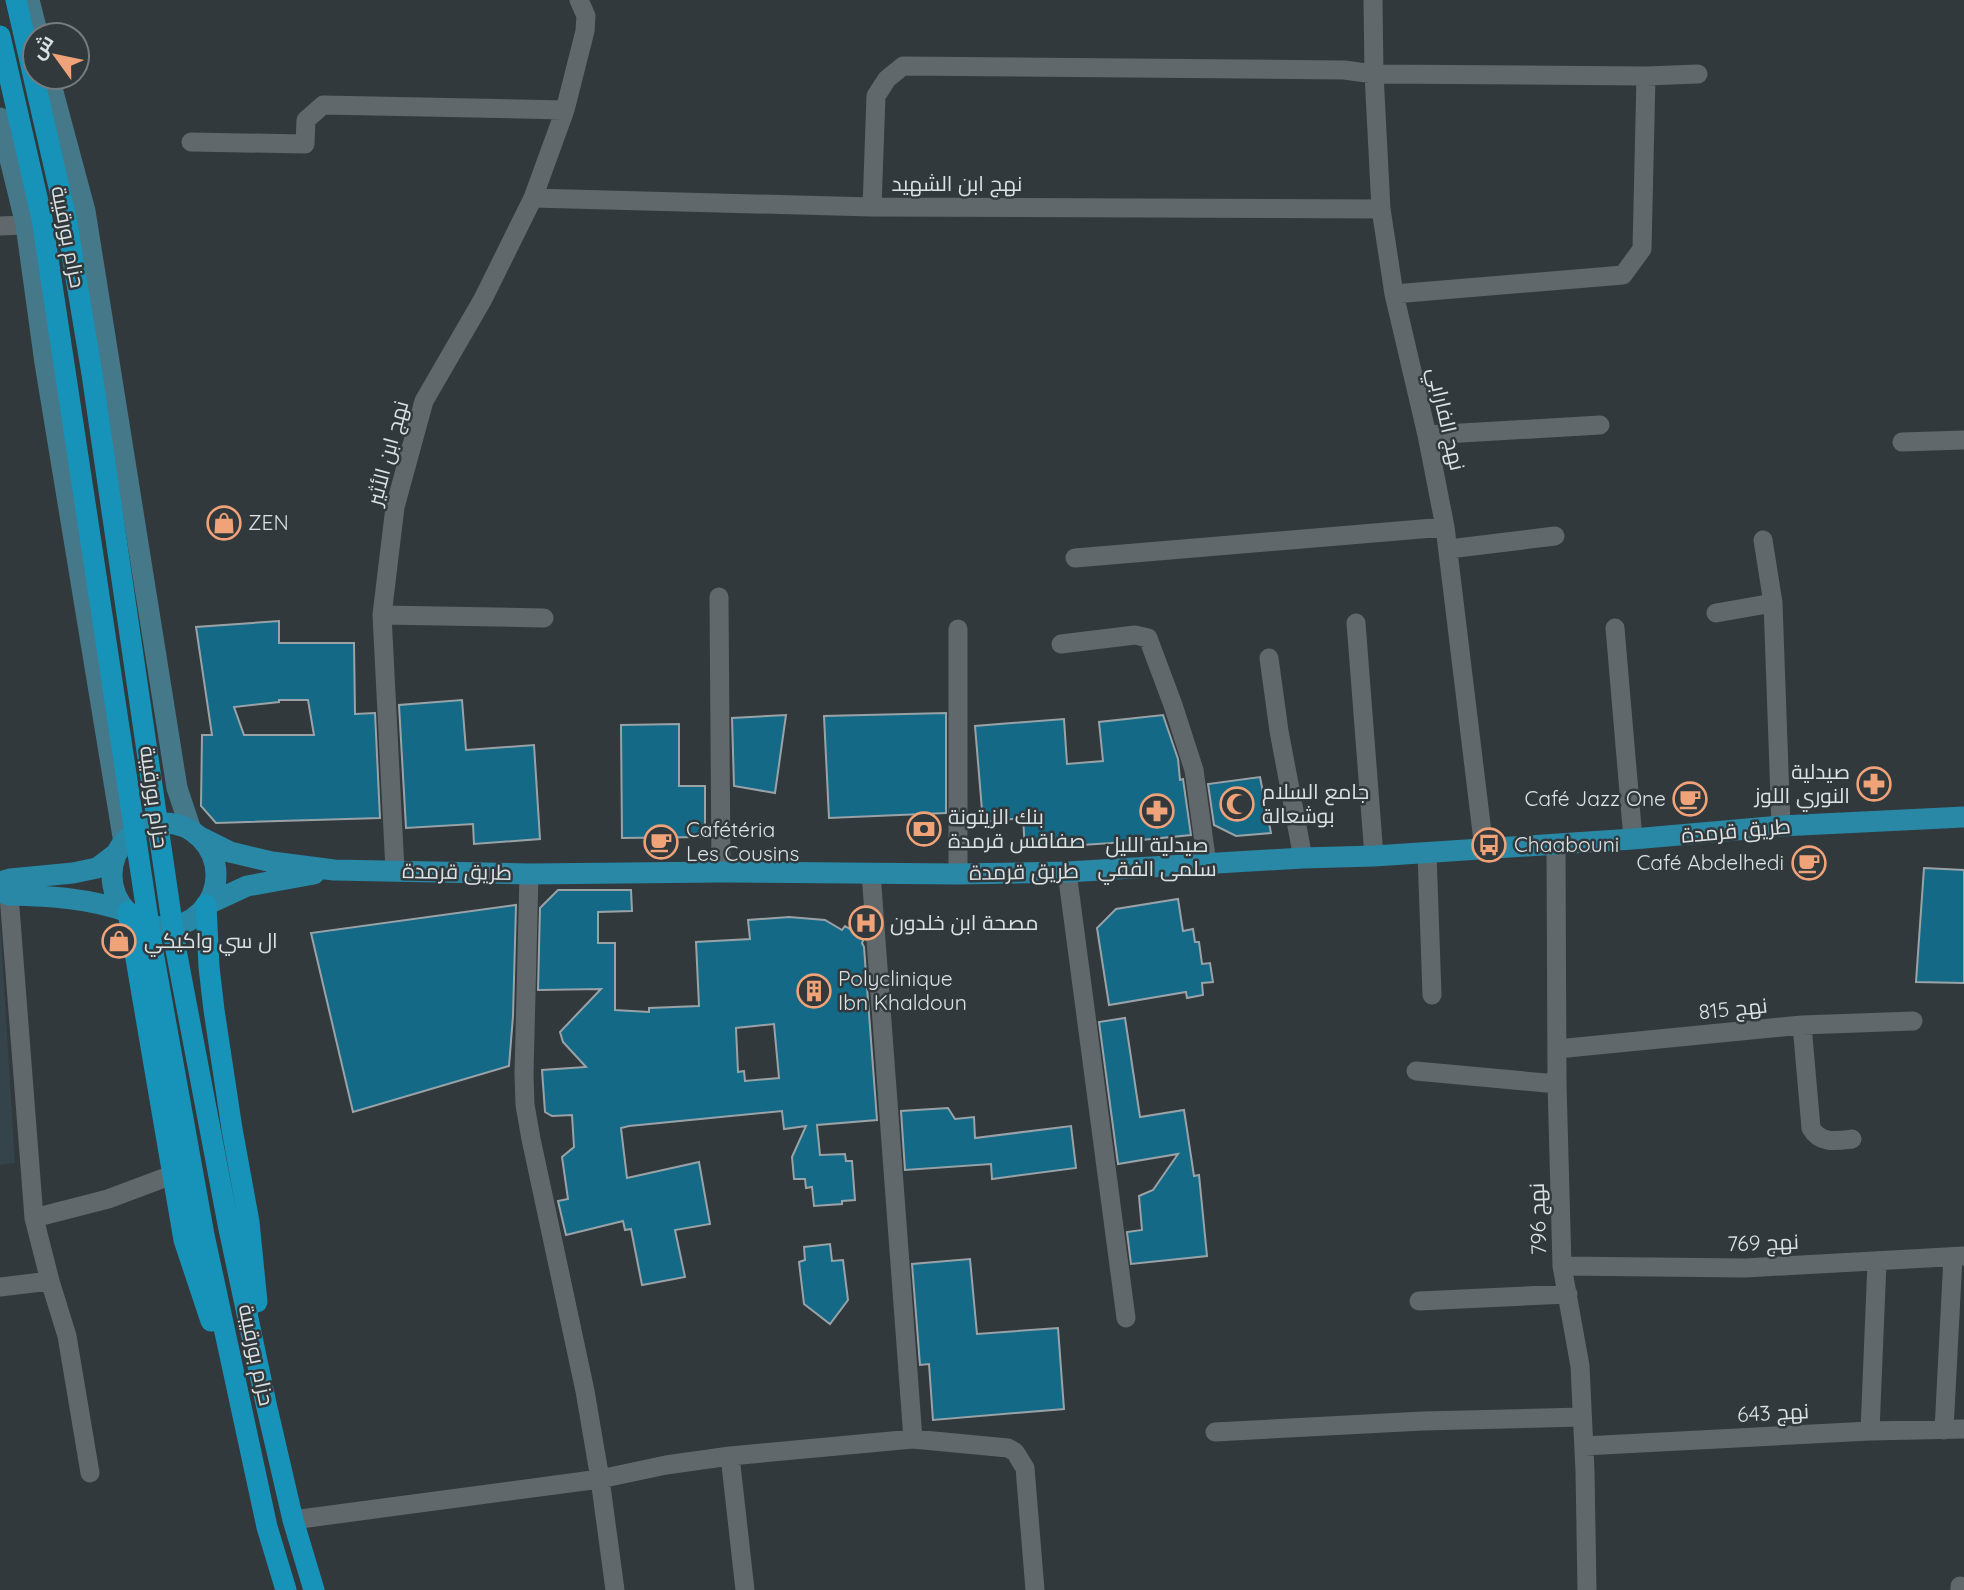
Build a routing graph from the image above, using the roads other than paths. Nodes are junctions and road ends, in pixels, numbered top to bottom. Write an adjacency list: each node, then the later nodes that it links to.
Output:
1 (16, 0): 79 (highway, حزام بورقيبة)
2 (29, 0): 5 (main road)
3 (579, 0): 11 (street, نهج ابن الأثير)
4 (1373, 0): 7 (street, نهج الفارابي)
5 (34, 21)
6 (0, 36): 81 (highway, حزام بورقيبة)
7 (1374, 74): 9 (street); 15 (street); 16 (street, نهج الفارابي)
8 (1698, 74): 9 (street)
9 (1646, 76): 19 (street)
10 (54, 91): 20 (main road, حزام بورقيبة)
11 (565, 110): 13 (street); 14 (street, نهج ابن الأثير)
12 (0, 118): 17 (main road, حزام بورقيبة)
13 (191, 142)
14 (533, 198): 15 (street, نهج ابن الشهيد); 34 (street, نهج ابن الأثير)
15 (872, 207): 16 (street, نهج ابن الشهيد)
16 (1381, 209): 19 (street, نهج الفارابي)
17 (26, 225): 18 (street); 21 (main road, حزام بورقيبة)
18 (0, 226)
19 (1394, 294): 23 (street, نهج الفارابي)
20 (109, 360): 21 (main road); 43 (main road, حزام بورقيبة)
21 (45, 363): 46 (main road, حزام بورقيبة)
22 (1600, 425): 23 (street)
23 (1427, 435): 26 (street, نهج الفارابي)
24 (1964, 440): 25 (street)
25 (1902, 442)
26 (1446, 527): 29 (street, نهج الفارابي); 30 (street)
27 (1555, 536): 29 (street)
28 (1763, 540): 32 (street)
29 (1449, 549): 47 (street, نهج الفارابي)
30 (1075, 558)
31 (719, 597): 54 (street)
32 (1773, 603): 33 (street); 42 (street)
33 (1716, 613)
34 (382, 615): 35 (street); 53 (street, نهج ابن الأثير)
35 (544, 618)
36 (1356, 623): 49 (street)
37 (1615, 628): 44 (street)
38 (958, 629): 58 (street)
39 (1061, 644): 51 (street)
40 (1269, 658): 50 (street)
41 (1964, 817): 42 (main road, طريق قرمدة)
42 (1781, 826): 44 (main road, طريق قرمدة)
43 (195, 834): 46 (main road); 52 (main road, طريق قرمدة); 60 (main road)
44 (1633, 839): 45 (main road, طريق قرمدة)
45 (1556, 844): 47 (main road, طريق قرمدة); 65 (street, نهج 796)
46 (121, 847): 59 (main road); 61 (main road)
47 (1484, 849): 48 (main road, طريق قرمدة)
48 (1427, 853): 49 (main road, طريق قرمدة); 62 (street)
49 (1374, 856): 50 (main road, طريق قرمدة)
50 (1303, 858): 51 (main road, طريق قرمدة)
51 (1207, 864): 55 (main road, طريق قرمدة)
52 (334, 870): 53 (main road, طريق قرمدة); 60 (main road, طريق قرمدة)
53 (395, 870): 57 (main road, طريق قرمدة)
54 (722, 872): 56 (main road, طريق قرمدة); 57 (main road, طريق قرمدة)
55 (1067, 872): 58 (main road, طريق قرمدة); 78 (street)
56 (871, 873): 58 (main road, طريق قرمدة); 86 (street)
57 (529, 874): 90 (street)
58 (958, 874)
59 (3, 890): 61 (main road); 70 (street)
60 (206, 905): 61 (main road); 79 (highway)
61 (128, 912): 69 (highway)
62 (1432, 995)
63 (1913, 1021): 64 (street, نهج 815)
64 (1802, 1025): 65 (street, نهج 815); 68 (street)
65 (1557, 1049): 67 (street, نهج 796)
66 (1416, 1071): 67 (street)
67 (1557, 1084): 73 (street, نهج 796)
68 (1852, 1139)
69 (173, 1175): 70 (street); 81 (highway)
70 (34, 1218): 74 (street)
71 (1958, 1257): 72 (street, نهج 769); 83 (street)
72 (1877, 1262): 73 (street, نهج 769); 84 (street)
73 (1562, 1266): 76 (street, نهج 796)
74 (50, 1281): 75 (street); 89 (street)
75 (0, 1287)
76 (1569, 1294): 77 (street); 80 (street, نهج 796)
77 (1419, 1301)
78 (1126, 1318)
79 (267, 1408): 91 (highway, حزام بورقيبة)
80 (1582, 1417): 85 (street); 87 (street, نهج 796)
81 (244, 1421): 92 (highway, حزام بورقيبة)
82 (1964, 1429): 83 (street, نهج 643)
83 (1944, 1430): 84 (street, نهج 643)
84 (1870, 1431): 87 (street, نهج 643)
85 (1215, 1432)
86 (913, 1439): 88 (street); 96 (street)
87 (1584, 1446): 97 (street, نهج 796)
88 (730, 1456): 90 (street); 95 (street)
89 (90, 1474)
90 (600, 1479): 91 (street); 94 (street)
91 (293, 1520): 93 (highway, حزام بورقيبة)
92 (286, 1590)
93 (314, 1590)
94 (615, 1590)
95 (745, 1590)
96 (1035, 1590)
97 (1587, 1590)

